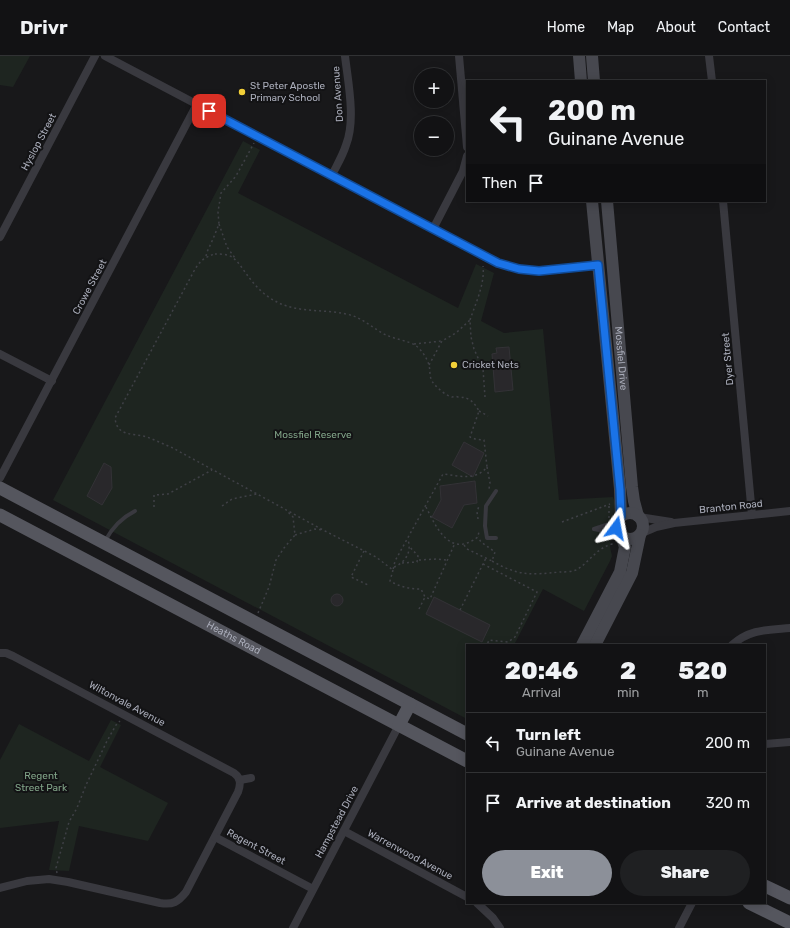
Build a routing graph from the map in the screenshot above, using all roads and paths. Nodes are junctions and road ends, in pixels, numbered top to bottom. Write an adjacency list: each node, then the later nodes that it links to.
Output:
1 (95, 56): 21 (street, Hyslop Street)
2 (105, 56): 11 (street)
3 (345, 56): 15 (street, Don Avenue)
4 (459, 56): 13 (street)
5 (579, 56): 8 (street)
6 (592, 56): 9 (street)
7 (709, 56): 10 (street)
8 (581, 80)
9 (594, 80)
10 (712, 80)
11 (197, 104): 12 (street); 31 (street, Crowe Street)
12 (258, 136): 15 (street); 19 (path)
13 (466, 136)
14 (466, 160): 20 (street)
15 (332, 176): 20 (street)
16 (592, 202): 25 (street, Mossfiel Drive)
17 (609, 202): 53 (street, Mossfiel Drive)
18 (723, 202): 51 (street, Dyer Street)
19 (219, 224): 23 (path); 24 (path)
20 (433, 229): 22 (street)
21 (0, 237)
22 (482, 255): 25 (street); 26 (path)
23 (206, 256): 24 (path); 36 (path)
24 (237, 261): 28 (path)
25 (598, 265): 54 (street, Mossfiel Drive)
26 (470, 320): 27 (path); 32 (path)
27 (442, 340): 28 (path); 30 (path)
28 (414, 344): 30 (path)
29 (0, 354): 31 (street)
30 (429, 365): 33 (path)
31 (52, 381): 37 (street, Crowe Street)
32 (485, 397)
33 (479, 411): 34 (path); 35 (path)
34 (488, 416)
35 (487, 467): 40 (path); 46 (path)
36 (213, 470): 41 (path); 47 (path)
37 (0, 478)
38 (0, 488): 66 (main road)
39 (496, 491): 63 (lane)
40 (487, 492)
41 (257, 494): 45 (path); 48 (path)
42 (480, 503): 57 (path)
43 (613, 503): 44 (path)
44 (609, 505): 54 (path); 55 (path)
45 (222, 506)
46 (426, 506): 65 (path); 67 (path)
47 (154, 507)
48 (287, 510): 58 (path); 61 (path)
49 (135, 511): 66 (lane)
50 (790, 511): 51 (street, Branton Road)
51 (752, 514): 56 (street, Branton Road)
52 (0, 515): 92 (main road, Heaths Road)
53 (639, 516): 54 (street); 56 (street, Branton Road); 60 (street)
54 (616, 519): 64 (street); 64 (lane)
55 (562, 522)
56 (674, 523): 60 (street, Branton Road)
57 (479, 524)
58 (323, 530): 61 (path); 70 (path)
59 (479, 531): 62 (path)
60 (641, 534): 64 (street); 87 (street)
61 (295, 535): 83 (path)
62 (478, 537): 68 (path); 74 (path)
63 (496, 538)
64 (618, 538): 74 (path); 86 (street)
65 (407, 540): 69 (path); 77 (path)
66 (104, 543): 83 (main road)
67 (455, 544): 68 (path); 73 (path)
68 (464, 545): 71 (path)
69 (409, 546): 72 (path); 75 (path)
70 (364, 551): 78 (path); 79 (path)
71 (486, 558): 74 (path); 76 (path)
72 (419, 560): 73 (path); 75 (path)
73 (448, 560): 80 (path)
74 (492, 561)
75 (402, 563): 77 (path)
76 (483, 564): 82 (path); 85 (path)
77 (394, 566): 78 (path)
78 (393, 570): 80 (path)
79 (368, 585)
80 (425, 597): 81 (path)
81 (419, 609)
82 (460, 610)
83 (254, 622): 90 (main road)
84 (790, 628): 88 (street)
85 (487, 644)
86 (583, 644)
87 (596, 644)
88 (733, 644)
89 (0, 653): 98 (street, Wiltonvale Avenue)
90 (410, 704): 92 (main road); 93 (main road)
91 (122, 719): 101 (path)
92 (399, 725): 96 (main road, Heaths Road); 99 (street, Hampstead Drive)
93 (466, 733)
94 (790, 742): 95 (street)
95 (766, 744)
96 (466, 760)
97 (251, 778): 98 (street)
98 (240, 780): 100 (street)
99 (344, 832): 104 (street, Hampstead Drive); 105 (street, Warrenwood Avenue)
100 (215, 837): 103 (street, Regent Street); 104 (street, Regent Street)
101 (58, 874)
102 (766, 886): 106 (main road)
103 (0, 888)
104 (314, 889): 111 (street, Hampstead Drive)
105 (466, 896)
106 (790, 898)
107 (478, 904): 112 (street)
108 (691, 904): 113 (street)
109 (751, 904): 110 (main road)
110 (790, 923)
111 (293, 928)
112 (500, 928)
113 (679, 928)

